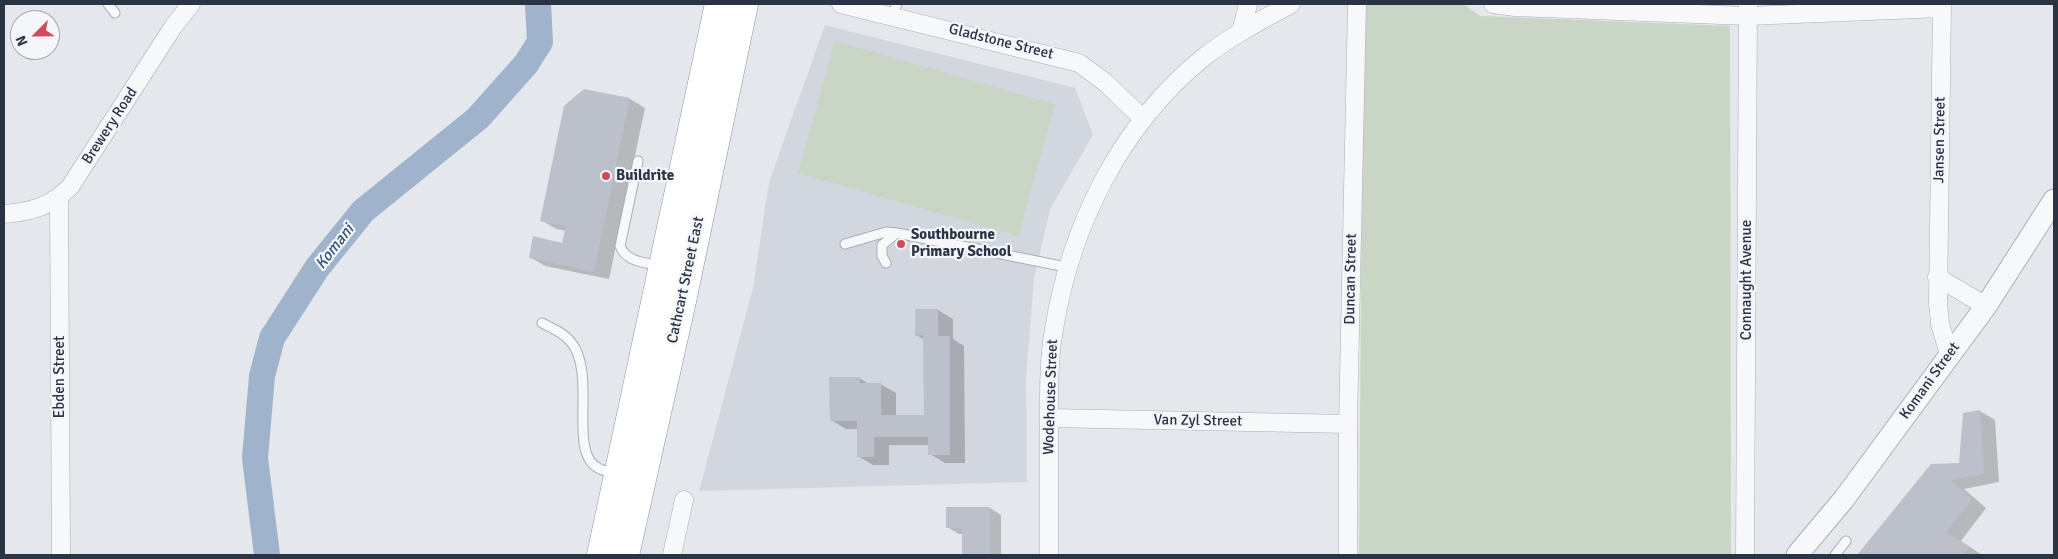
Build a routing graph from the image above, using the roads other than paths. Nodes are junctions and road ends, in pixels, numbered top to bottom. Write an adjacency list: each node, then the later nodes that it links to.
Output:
1 (108, 4): 13 (lane)
2 (191, 4): 17 (street, Brewery Road)
3 (719, 4): 24 (highway, Cathcart Street East)
4 (744, 4): 24 (highway, Cathcart Street East)
5 (841, 4): 11 (street, Gladstone Street)
6 (1248, 4): 14 (street)
7 (1291, 4): 14 (street, Wodehouse Street)
8 (1357, 4): 30 (street, Duncan Street)
9 (1493, 4): 12 (street)
10 (1942, 6): 12 (street); 25 (street, Jansen Street)
11 (894, 10): 15 (street, Gladstone Street)
12 (1748, 10): 40 (street, Connaught Avenue)
13 (115, 12)
14 (1241, 32): 15 (street, Wodehouse Street)
15 (1142, 118): 23 (street, Wodehouse Street)
16 (638, 161): 24 (lane)
17 (59, 198): 19 (street, Brewery Road); 34 (street, Ebden Street)
18 (2054, 200): 26 (street, Komani Street)
19 (4, 214)
20 (897, 233): 21 (lane); 22 (lane); 23 (lane)
21 (845, 244)
22 (886, 263)
23 (1066, 267): 29 (street, Wodehouse Street)
24 (675, 269): 31 (highway, Cathcart Street East)
25 (1937, 277): 26 (street); 28 (street, Jansen Street)
26 (1986, 306): 28 (street, Komani Street)
27 (542, 324): 31 (lane)
28 (1949, 354): 41 (street, Komani Street)
29 (1049, 418): 30 (street, Van Zyl Street); 38 (street, Wodehouse Street)
30 (1348, 424): 39 (street, Duncan Street)
31 (630, 476): 35 (highway, Cathcart Street East); 36 (highway, Cathcart Street East)
32 (684, 500): 37 (street)
33 (1846, 541): 42 (lane)
34 (61, 555)
35 (601, 555)
36 (625, 555)
37 (672, 555)
38 (1049, 555)
39 (1348, 555)
40 (1745, 555)
41 (1797, 555)
42 (1835, 555)

